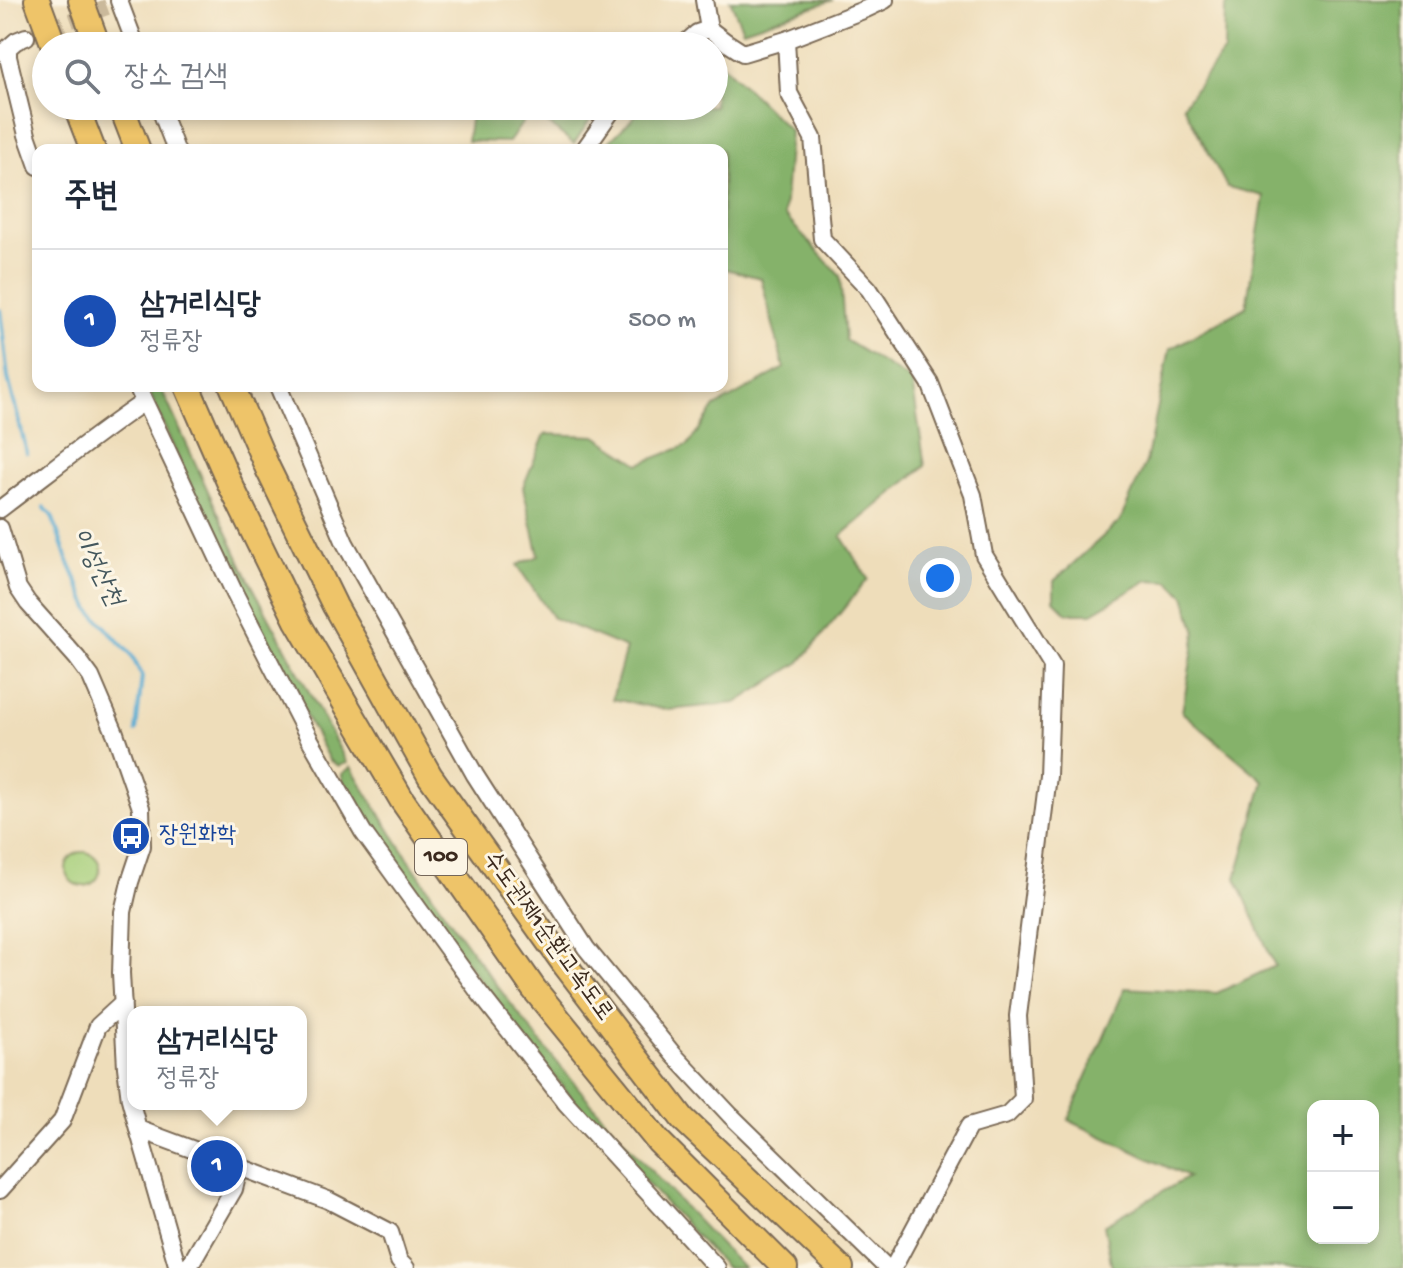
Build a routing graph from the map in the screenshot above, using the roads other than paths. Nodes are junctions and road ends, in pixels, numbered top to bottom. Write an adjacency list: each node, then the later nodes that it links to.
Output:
1 (37, 0): 7 (highway)
2 (81, 0): 8 (highway)
3 (704, 0): 6 (street)
4 (885, 0): 13 (street)
5 (116, 3): 9 (street)
6 (709, 29): 10 (street); 11 (street)
7 (49, 32)
8 (93, 32)
9 (129, 32)
10 (700, 32)
11 (713, 32)
12 (26, 37): 23 (street)
13 (786, 40): 14 (street); 44 (street)
14 (728, 43)
15 (81, 120): 19 (highway)
16 (126, 120): 20 (highway)
17 (164, 120): 21 (street)
18 (605, 120): 22 (street)
19 (91, 144)
20 (136, 144)
21 (174, 144)
22 (588, 144)
23 (32, 149)
24 (140, 392): 28 (street)
25 (190, 392): 41 (highway, 수도권제1순환고속도로 / 100)
26 (235, 392): 42 (highway, 수도권제1순환고속도로 / 100)
27 (281, 392): 43 (street)
28 (144, 402): 29 (street); 40 (street)
29 (0, 509)
30 (0, 528): 31 (street)
31 (123, 1003): 32 (street); 36 (street)
32 (127, 1075)
33 (133, 1110): 34 (street)
34 (138, 1129): 35 (street); 37 (street)
35 (239, 1168): 38 (street); 39 (street)
36 (0, 1190)
37 (178, 1268)
38 (188, 1268)
39 (406, 1268)
40 (717, 1268)
41 (785, 1268)
42 (841, 1268)
43 (887, 1268)
44 (893, 1268)

